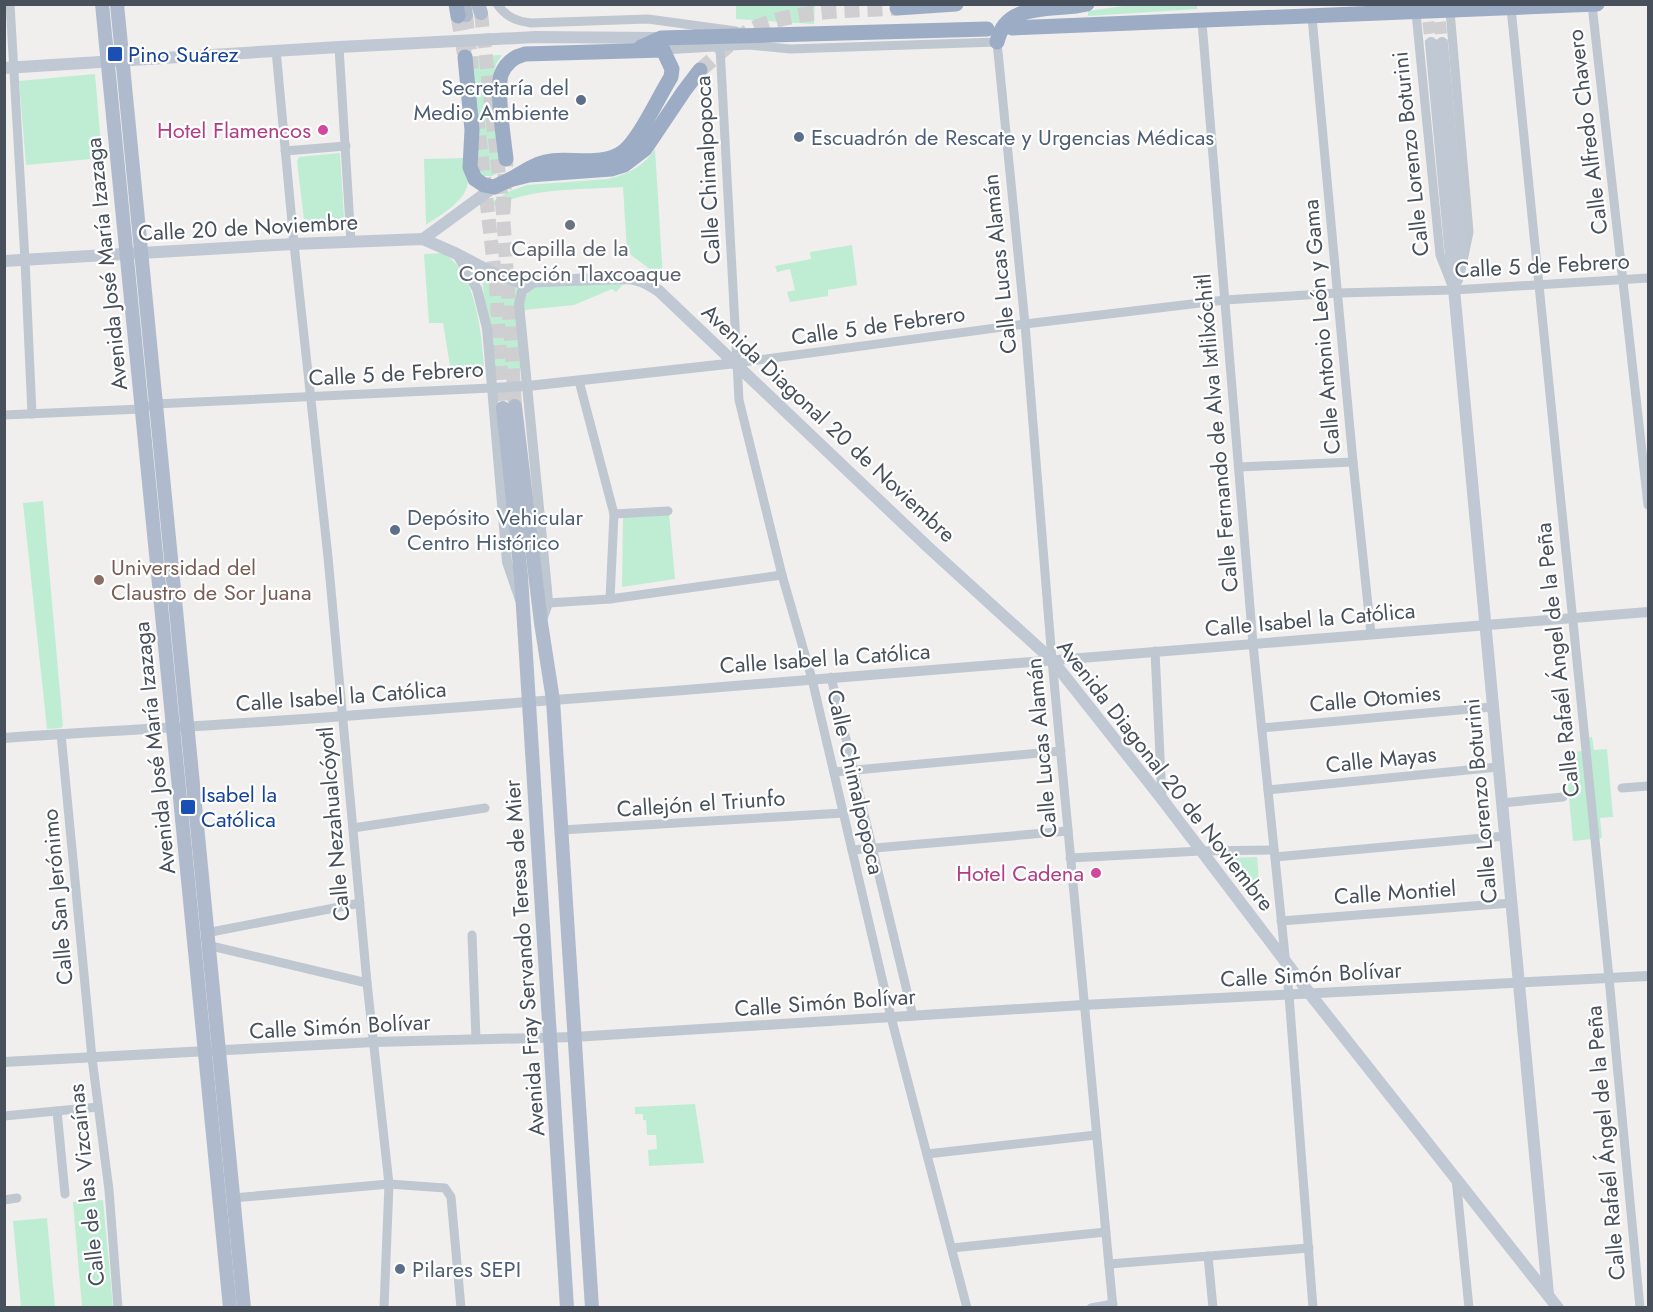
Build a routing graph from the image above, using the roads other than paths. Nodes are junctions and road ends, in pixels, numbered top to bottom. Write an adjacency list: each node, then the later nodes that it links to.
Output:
1 (10, 4): 24 (street)
2 (102, 4): 23 (main road, Avenida José María Izazaga)
3 (117, 4): 22 (main road, Avenida José María Izazaga)
4 (497, 4): 16 (street)
5 (956, 4): 9 (highway)
6 (1087, 4): 15 (highway)
7 (1597, 4): 8 (highway)
8 (1592, 5): 10 (highway); 40 (street, Calle Alfredo Chavero)
9 (897, 8)
10 (1511, 8): 11 (highway); 42 (street, Calle Rafaél Ángel de la Peña)
11 (1450, 11): 12 (highway); 37 (street, Calle Lorenzo Boturini)
12 (1416, 12): 13 (highway); 43 (street, Calle Lorenzo Boturini)
13 (1312, 17): 14 (highway); 44 (street, Calle Antonio León y Gama)
14 (1202, 22): 15 (highway); 45 (street, Calle Fernando de Alva Ixtlilxóchitl)
15 (998, 34): 16 (highway); 19 (street); 46 (street, Calle Lucas Alamán)
16 (761, 35): 17 (highway)
17 (662, 44): 18 (main road); 19 (street); 28 (highway); 29 (highway)
18 (339, 46): 20 (main road); 26 (street)
19 (720, 47): 47 (street, Calle Chimalpopoca)
20 (276, 50): 22 (main road); 27 (street, Calle Nezahualcóyotl)
21 (465, 57): 30 (highway)
22 (122, 60): 23 (main road); 34 (main road, Avenida José María Izazaga)
23 (107, 61): 24 (main road); 34 (main road, Avenida José María Izazaga)
24 (9, 68): 36 (street)
25 (700, 70): 29 (highway)
26 (346, 146): 27 (street); 32 (street)
27 (285, 151): 33 (street, Calle Nezahualcóyotl)
28 (506, 159)
29 (509, 180): 30 (highway)
30 (494, 187): 31 (main road)
31 (423, 239): 32 (main road, Calle 20 de Noviembre); 35 (main road, Avenida Diagonal 20 de Noviembre)
32 (351, 242): 33 (main road, Calle 20 de Noviembre)
33 (294, 244): 34 (main road, Calle 20 de Noviembre); 51 (street, Calle Nezahualcóyotl)
34 (133, 254): 36 (main road, Calle 20 de Noviembre); 52 (main road, Avenida José María Izazaga); 53 (main road, Avenida José María Izazaga)
35 (457, 254): 41 (main road, Avenida Diagonal 20 de Noviembre); 50 (street, Avenida Fray Servando Teresa de Mier)
36 (25, 260): 38 (main road, Calle 20 de Noviembre); 54 (street)
37 (1462, 260): 43 (main road, Calle Lorenzo Boturini); 43 (main road, Calle Lorenzo Boturini)
38 (4, 261)
39 (1648, 278): 40 (street, Calle 5 de Febrero)
40 (1624, 279): 42 (street, Calle 5 de Febrero); 58 (street, Calle Alfredo Chavero)
41 (533, 283): 47 (main road, Avenida Diagonal 20 de Noviembre); 49 (street, Avenida Fray Servando Teresa de Mier)
42 (1538, 284): 43 (street, Calle 5 de Febrero); 66 (street, Calle Rafaél Ángel de la Peña)
43 (1454, 290): 44 (street, Calle 5 de Febrero); 68 (main road, Calle Lorenzo Boturini)
44 (1338, 293): 45 (street, Calle 5 de Febrero); 56 (street, Calle Antonio León y Gama)
45 (1225, 300): 46 (street, Calle 5 de Febrero); 57 (street, Calle Fernando de Alva Ixtlilxóchitl)
46 (1025, 324): 47 (street, Calle 5 de Febrero); 72 (street, Calle Lucas Alamán)
47 (736, 363): 48 (street, Calle 5 de Febrero); 61 (street, Calle Chimalpopoca); 72 (main road, Avenida Diagonal 20 de Noviembre)
48 (579, 381): 49 (street, Calle 5 de Febrero); 60 (street)
49 (528, 386): 50 (street, Calle 5 de Febrero); 63 (street, Avenida Fray Servando Teresa de Mier)
50 (491, 388): 51 (street, Calle 5 de Febrero); 64 (street, Avenida Fray Servando Teresa de Mier)
51 (310, 397): 52 (street, Calle 5 de Febrero); 78 (street, Calle Nezahualcóyotl)
52 (155, 404): 53 (street, Calle 5 de Febrero); 79 (main road, Avenida José María Izazaga)
53 (141, 409): 54 (street, Calle 5 de Febrero); 79 (main road, Avenida José María Izazaga)
54 (32, 414): 55 (street, Calle 5 de Febrero)
55 (4, 415)
56 (1353, 462): 57 (street); 69 (street, Calle Antonio León y Gama)
57 (1239, 467): 70 (street, Calle Fernando de Alva Ixtlilxóchitl)
58 (1648, 505)
59 (668, 511): 60 (street)
60 (614, 514): 62 (street)
61 (782, 575): 62 (street); 74 (street, Calle Chimalpopoca)
62 (610, 599): 63 (street)
63 (548, 603): 67 (street, Avenida Fray Servando Teresa de Mier)
64 (522, 606): 67 (main road, Avenida Fray Servando Teresa de Mier); 76 (main road, Avenida Fray Servando Teresa de Mier)
65 (1648, 612): 66 (street, Calle Isabel la Católica)
66 (1573, 618): 68 (street, Calle Isabel la Católica); 111 (street, Calle Rafaél Ángel de la Peña)
67 (541, 623): 75 (main road, Avenida Fray Servando Teresa de Mier)
68 (1485, 625): 69 (street, Calle Isabel la Católica); 77 (main road, Calle Lorenzo Boturini)
69 (1371, 634): 70 (street, Calle Isabel la Católica)
70 (1253, 644): 71 (street, Calle Isabel la Católica); 80 (street, Calle Fernando de Alva Ixtlilxóchitl)
71 (1155, 651): 72 (street, Calle Isabel la Católica); 91 (street)
72 (1052, 660): 73 (street, Calle Isabel la Católica); 83 (street, Calle Lucas Alamán); 91 (main road, Avenida Diagonal 20 de Noviembre)
73 (831, 677): 74 (street, Calle Isabel la Católica); 85 (street, Calle Chimalpopoca)
74 (812, 679): 75 (street, Calle Isabel la Católica); 86 (street, Calle Chimalpopoca)
75 (553, 700): 76 (street, Calle Isabel la Católica); 96 (main road, Avenida Fray Servando Teresa de Mier)
76 (528, 702): 78 (street, Calle Isabel la Católica); 120 (main road, Avenida Fray Servando Teresa de Mier)
77 (1492, 707): 80 (street, Calle Otomies); 84 (main road, Calle Lorenzo Boturini)
78 (343, 717): 79 (street, Calle Isabel la Católica); 95 (street, Calle Nezahualcóyotl)
79 (180, 727): 81 (street, Calle Isabel la Católica); 108 (main road, Avenida José María Izazaga); 123 (main road, Avenida José María Izazaga)
80 (1262, 728): 89 (street, Calle Fernando de Alva Ixtlilxóchitl)
81 (61, 734): 82 (street, Calle Isabel la Católica); 124 (street, Calle San Jerónimo)
82 (4, 738)
83 (1060, 751): 85 (street); 97 (street, Calle Lucas Alamán)
84 (1498, 767): 89 (street, Calle Mayas); 92 (main road, Calle Lorenzo Boturini)
85 (854, 770): 86 (street); 99 (street, Calle Chimalpopoca)
86 (834, 772): 94 (street, Calle Chimalpopoca)
87 (1648, 786): 88 (street)
88 (1622, 788)
89 (1268, 790): 102 (street, Calle Fernando de Alva Ixtlilxóchitl)
90 (1563, 797): 92 (street)
91 (1162, 800): 101 (main road, Avenida Diagonal 20 de Noviembre)
92 (1502, 803): 98 (main road, Calle Lorenzo Boturini)
93 (485, 808): 95 (street)
94 (843, 813): 96 (street, Callejón el Triunfo); 100 (street, Calle Chimalpopoca)
95 (353, 828): 104 (street, Calle Nezahualcóyotl)
96 (561, 830): 119 (main road, Avenida Fray Servando Teresa de Mier)
97 (1068, 831): 99 (street); 103 (street, Calle Lucas Alamán)
98 (1505, 836): 102 (street); 105 (main road, Calle Lorenzo Boturini)
99 (873, 848): 100 (street); 117 (street, Calle Chimalpopoca)
100 (852, 850): 118 (street, Calle Chimalpopoca)
101 (1201, 851): 102 (street); 103 (street); 109 (main road, Avenida Diagonal 20 de Noviembre)
102 (1274, 853): 106 (street, Calle Fernando de Alva Ixtlilxóchitl)
103 (1070, 858): 116 (street, Calle Lucas Alamán)
104 (360, 903): 108 (street); 112 (street, Calle Nezahualcóyotl)
105 (1511, 903): 106 (street, Calle Montiel); 113 (main road, Calle Lorenzo Boturini)
106 (1281, 921): 109 (street, Calle Fernando de Alva Ixtlilxóchitl)
107 (472, 935): 121 (street)
108 (207, 939): 112 (street); 123 (main road, Avenida José María Izazaga)
109 (1285, 960): 114 (main road, Avenida Diagonal 20 de Noviembre); 115 (street, Calle Fernando de Alva Ixtlilxóchitl)
110 (1648, 976): 111 (street, Calle Simón Bolívar)
111 (1609, 978): 113 (street, Calle Simón Bolívar); 157 (street, Calle Rafaél Ángel de la Peña)
112 (367, 983): 122 (street, Calle Nezahualcóyotl)
113 (1519, 984): 114 (street, Calle Simón Bolívar); 142 (main road, Calle Lorenzo Boturini)
114 (1310, 994): 115 (street, Calle Simón Bolívar); 131 (main road, Avenida Diagonal 20 de Noviembre)
115 (1288, 995): 116 (street, Calle Simón Bolívar); 139 (street, Calle Fernando de Alva Ixtlilxóchitl)
116 (1083, 1005): 117 (street, Calle Simón Bolívar); 129 (street, Calle Lucas Alamán)
117 (913, 1016): 118 (street, Calle Simón Bolívar)
118 (891, 1017): 119 (street, Calle Simón Bolívar); 130 (street, Calle Chimalpopoca)
119 (574, 1037): 120 (street, Calle Simón Bolívar); 150 (main road, Avenida Fray Servando Teresa de Mier)
120 (550, 1038): 121 (street, Calle Simón Bolívar); 149 (main road, Avenida Fray Servando Teresa de Mier)
121 (476, 1039): 122 (street, Calle Simón Bolívar)
122 (374, 1042): 123 (street, Calle Simón Bolívar); 132 (street, Calle Nezahualcóyotl)
123 (212, 1052): 124 (street, Calle Simón Bolívar); 135 (main road, Avenida José María Izazaga); 145 (main road, Avenida José María Izazaga)
124 (92, 1058): 125 (street, Calle Simón Bolívar); 126 (street, Calle de las Vizcaínas)
125 (4, 1062)
126 (98, 1107): 127 (street); 144 (street, Calle de las Vizcaínas)
127 (57, 1111): 128 (street); 133 (street)
128 (4, 1116)
129 (1096, 1135): 130 (street); 137 (street, Calle Lucas Alamán)
130 (927, 1154): 138 (street, Calle Chimalpopoca)
131 (1455, 1175): 142 (main road, Avenida Diagonal 20 de Noviembre); 155 (street)
132 (389, 1184): 135 (street); 147 (street, Calle Nezahualcóyotl); 148 (street)
133 (65, 1194)
134 (17, 1198): 136 (street)
135 (233, 1198): 146 (main road, Avenida José María Izazaga)
136 (4, 1200)
137 (1106, 1232): 138 (street); 141 (street, Calle Lucas Alamán)
138 (951, 1248): 151 (street, Calle Chimalpopoca)
139 (1309, 1248): 140 (street); 154 (street, Calle Fernando de Alva Ixtlilxóchitl)
140 (1208, 1256): 141 (street); 153 (street)
141 (1109, 1264): 143 (street, Calle Lucas Alamán)
142 (1549, 1301): 156 (main road, Avenida Diagonal 20 de Noviembre)
143 (1113, 1306): 152 (street)
144 (118, 1308)
145 (230, 1308)
146 (244, 1308)
147 (384, 1308)
148 (461, 1308)
149 (567, 1308)
150 (592, 1308)
151 (967, 1308)
152 (1091, 1308)
153 (1213, 1308)
154 (1313, 1308)
155 (1469, 1308)
156 (1558, 1308)
157 (1640, 1308)

